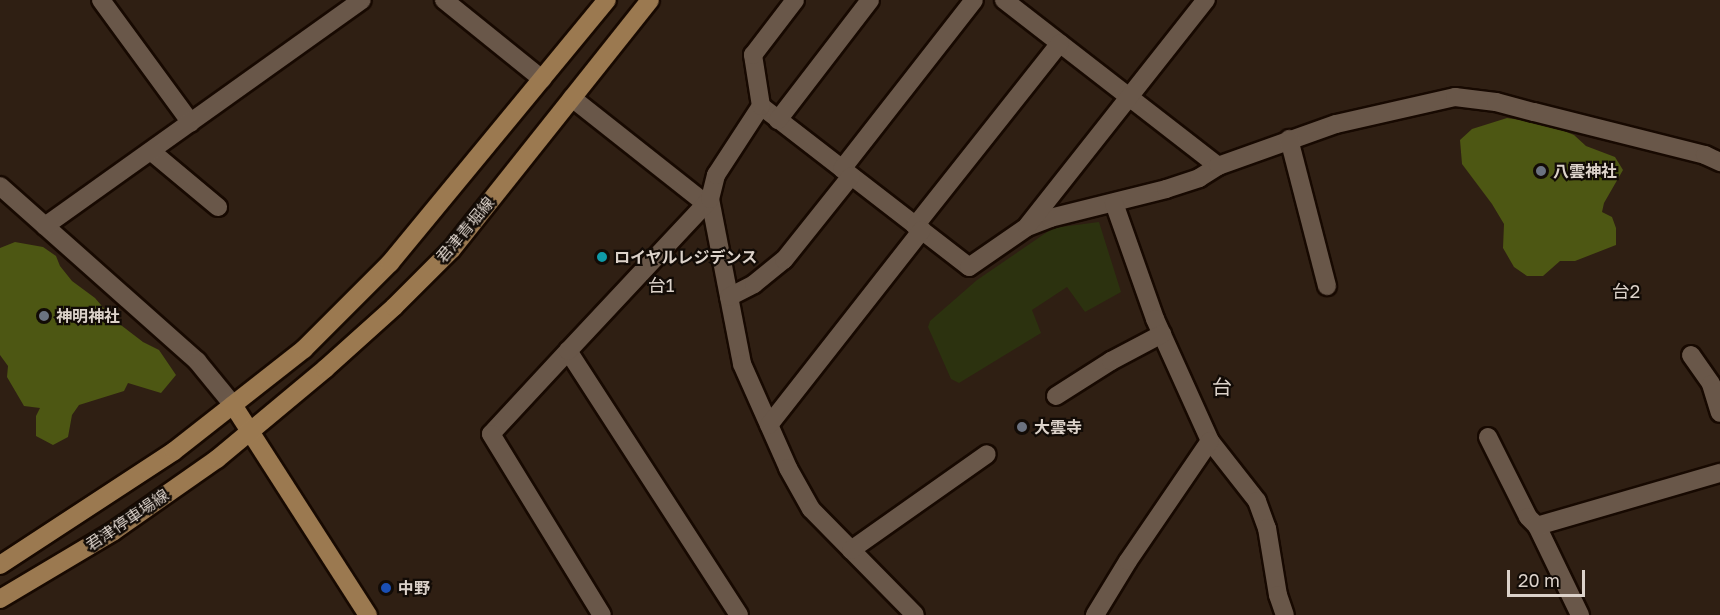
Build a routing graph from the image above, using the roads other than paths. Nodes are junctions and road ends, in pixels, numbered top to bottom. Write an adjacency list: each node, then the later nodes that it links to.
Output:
1 (101, 0): 17 (street)
2 (362, 0): 17 (street)
3 (444, 0): 12 (street)
4 (607, 0): 12 (main road)
5 (650, 0): 13 (main road, 君津青堀線)
6 (795, 0): 15 (street)
7 (870, 0): 16 (street)
8 (974, 0): 22 (street)
9 (1004, 0): 11 (street)
10 (1206, 0): 14 (street)
11 (1059, 43): 14 (street); 29 (street)
12 (542, 79): 36 (main road)
13 (572, 98): 24 (street); 39 (main road, 君津青堀線)
14 (1130, 98): 21 (street); 28 (street)
15 (760, 106): 16 (street); 24 (street)
16 (778, 120): 22 (street)
17 (190, 123): 19 (street)
18 (1289, 139): 20 (street); 21 (street); 30 (street)
19 (152, 152): 26 (street); 27 (street)
20 (1720, 162)
21 (1218, 165): 25 (street)
22 (846, 172): 29 (street); 31 (street)
23 (0, 186): 27 (street)
24 (707, 201): 31 (street); 33 (street)
25 (1114, 203): 28 (street); 32 (street)
26 (218, 207)
27 (45, 226): 36 (street)
28 (1027, 227): 29 (street)
29 (918, 228): 38 (street)
30 (1328, 286)
31 (729, 297): 38 (street)
32 (1162, 334): 35 (street); 41 (street)
33 (568, 351): 49 (street); 50 (street)
34 (1691, 355): 37 (street)
35 (1056, 396)
36 (233, 405): 39 (main road); 46 (main road, 君津停車場線)
37 (1720, 413)
38 (769, 425): 45 (street)
39 (249, 432): 47 (main road, 君津停車場線); 48 (main road)
40 (1488, 437): 44 (street)
41 (1210, 441): 52 (street); 53 (street)
42 (987, 454): 45 (street)
43 (1720, 473): 44 (street)
44 (1537, 526): 54 (street)
45 (850, 550): 51 (street)
46 (0, 565)
47 (0, 599)
48 (368, 615)
49 (602, 615)
50 (739, 615)
51 (915, 615)
52 (1095, 615)
53 (1285, 615)
54 (1580, 615)

